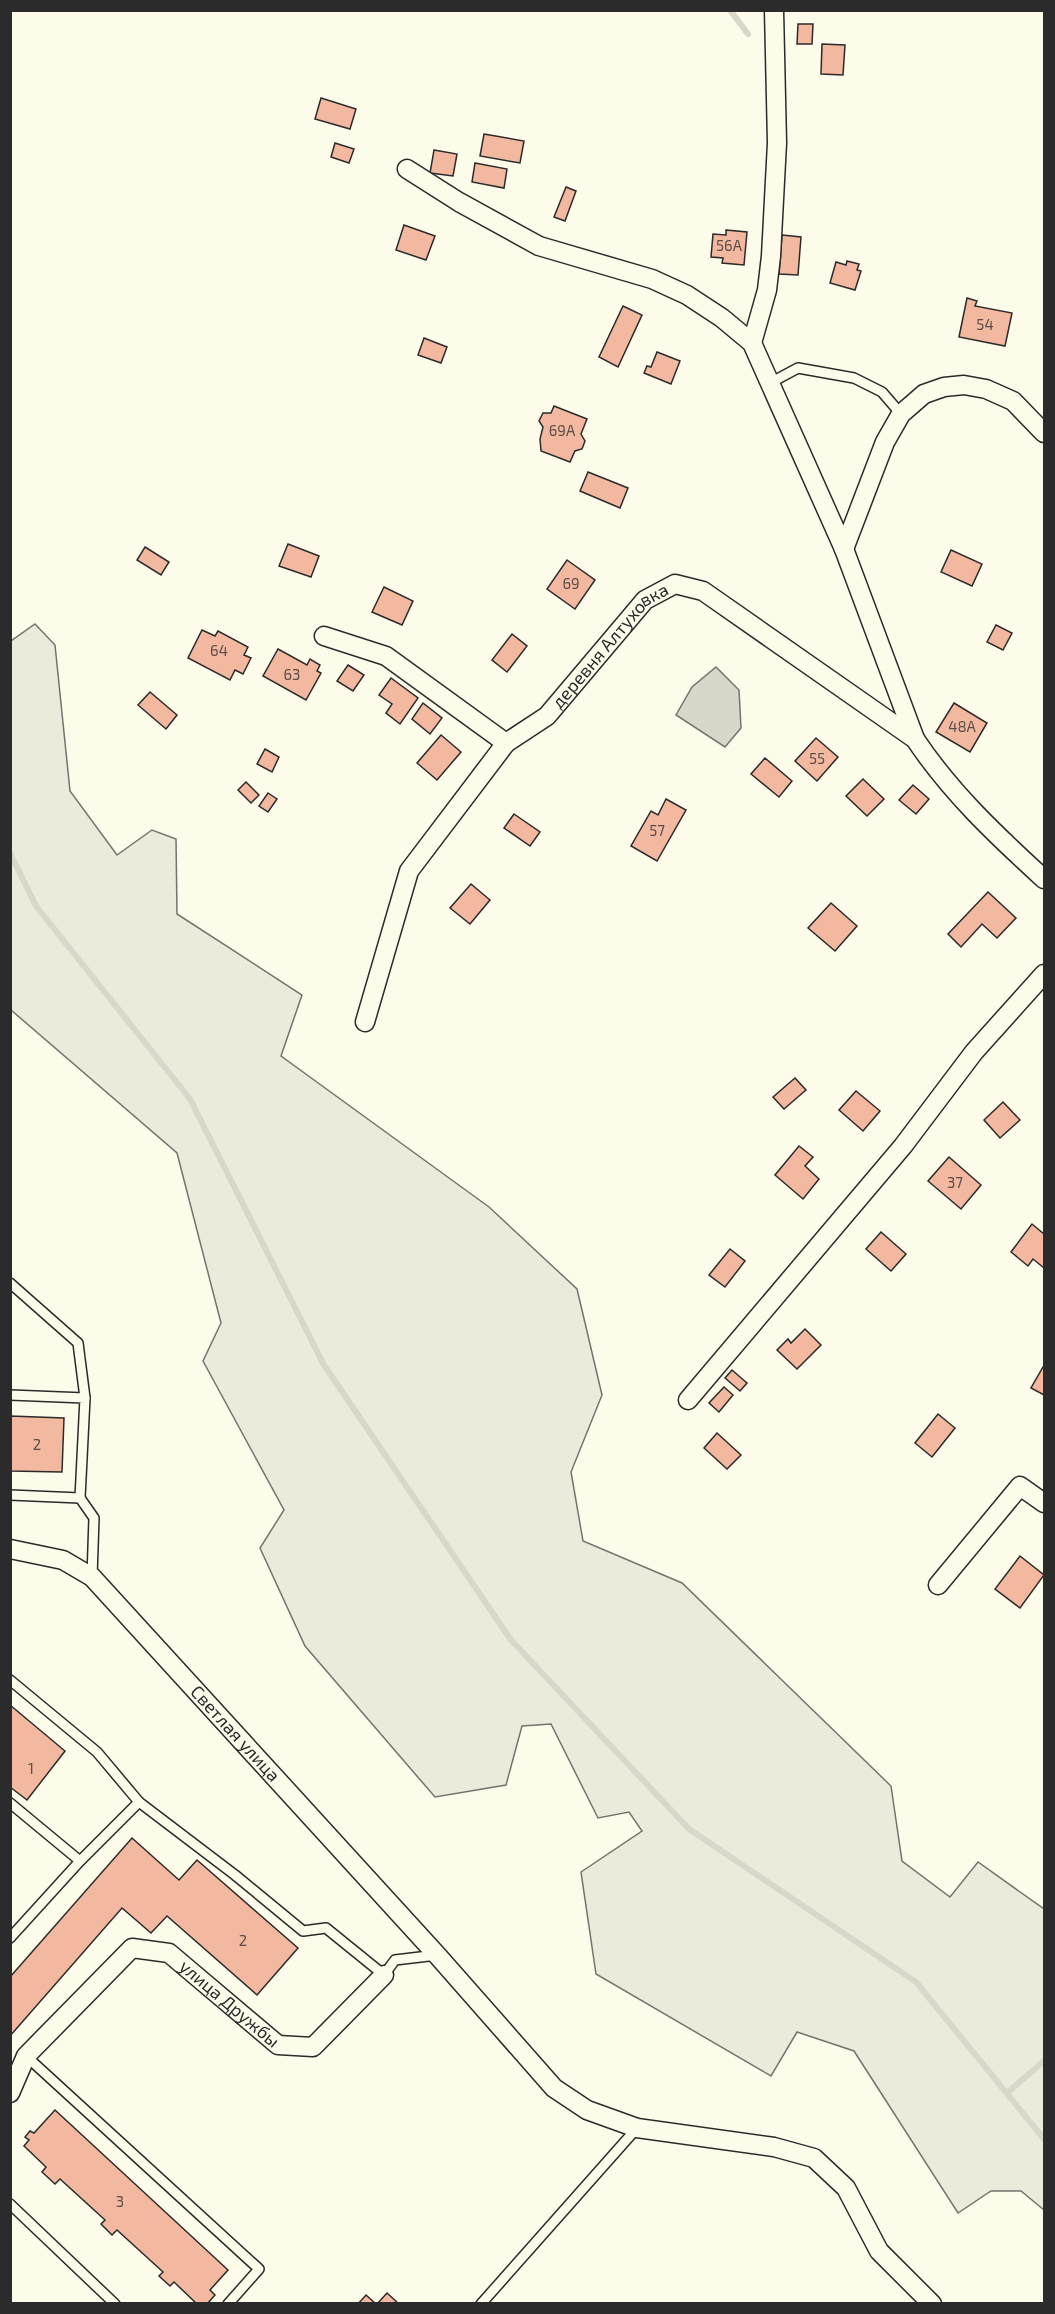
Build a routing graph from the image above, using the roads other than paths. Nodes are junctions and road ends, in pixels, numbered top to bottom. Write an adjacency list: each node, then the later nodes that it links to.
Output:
1 (772, 13): 3 (street)
2 (407, 169): 3 (street)
3 (752, 343): 4 (street)
4 (770, 383): 5 (lane); 7 (street)
5 (901, 414): 6 (street); 7 (street)
6 (1044, 433)
7 (844, 549): 9 (street)
8 (324, 636): 10 (street)
9 (915, 739): 10 (street, деревня Алтуховка); 11 (street, деревня Алтуховка)
10 (506, 743): 13 (street, деревня Алтуховка)
11 (1044, 879)
12 (1044, 974): 17 (street)
13 (365, 1022)
14 (10, 1282): 16 (lane)
15 (10, 1395): 16 (lane)
16 (85, 1398): 19 (lane)
17 (688, 1401)
18 (10, 1495): 19 (lane)
19 (80, 1498): 22 (lane)
20 (1044, 1503): 23 (street)
21 (10, 1549): 22 (street, Светлая улица)
22 (92, 1577): 29 (street, Светлая улица)
23 (938, 1585)
24 (10, 1680): 25 (lane)
25 (139, 1802): 27 (lane); 30 (lane)
26 (10, 1803): 27 (lane)
27 (80, 1861): 28 (lane)
28 (10, 1938)
29 (437, 1955): 30 (lane); 33 (street, Светлая улица)
30 (384, 1975): 31 (street, улица Дружбы)
31 (26, 2056): 32 (street, улица Дружбы); 36 (lane)
32 (10, 2093)
33 (637, 2128): 37 (lane); 38 (street, Светлая улица)
34 (10, 2204): 35 (lane)
35 (115, 2304)
36 (228, 2304)
37 (481, 2304)
38 (932, 2304)

